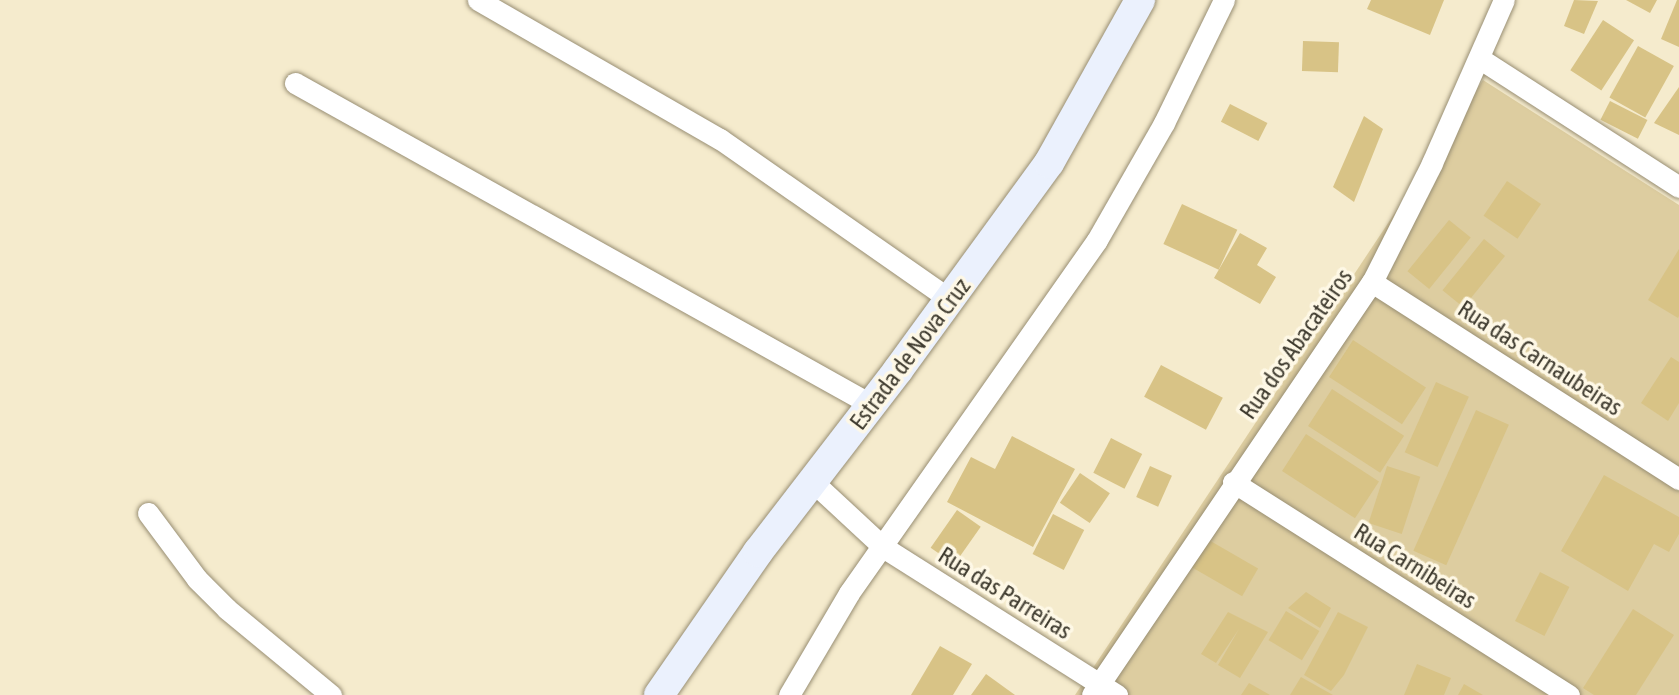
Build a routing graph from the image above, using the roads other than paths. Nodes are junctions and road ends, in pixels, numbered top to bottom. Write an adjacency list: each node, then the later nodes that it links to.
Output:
1 (478, 0): 9 (street)
2 (1140, 0): 9 (main road, Estrada de Nova Cruz)
3 (1224, 0): 15 (street)
4 (1504, 0): 5 (street, Rua dos Abacateiros)
5 (1479, 58): 7 (street); 8 (street, Rua dos Abacateiros)
6 (295, 83): 10 (street)
7 (1679, 187)
8 (1372, 282): 11 (street, Rua das Carnaubeiras); 13 (street, Rua dos Abacateiros)
9 (951, 300): 10 (main road, Estrada de Nova Cruz)
10 (872, 405): 12 (main road, Estrada de Nova Cruz)
11 (1679, 479)
12 (812, 481): 15 (street, Rua das Parreiras); 18 (main road, Estrada de Nova Cruz)
13 (1233, 482): 16 (street, Rua dos Abacateiros); 20 (street, Rua Carnibeiras)
14 (148, 513): 17 (street)
15 (883, 547): 16 (street, Rua das Parreiras); 19 (street)
16 (1103, 691)
17 (331, 695)
18 (659, 695)
19 (789, 695)
20 (1569, 695)

